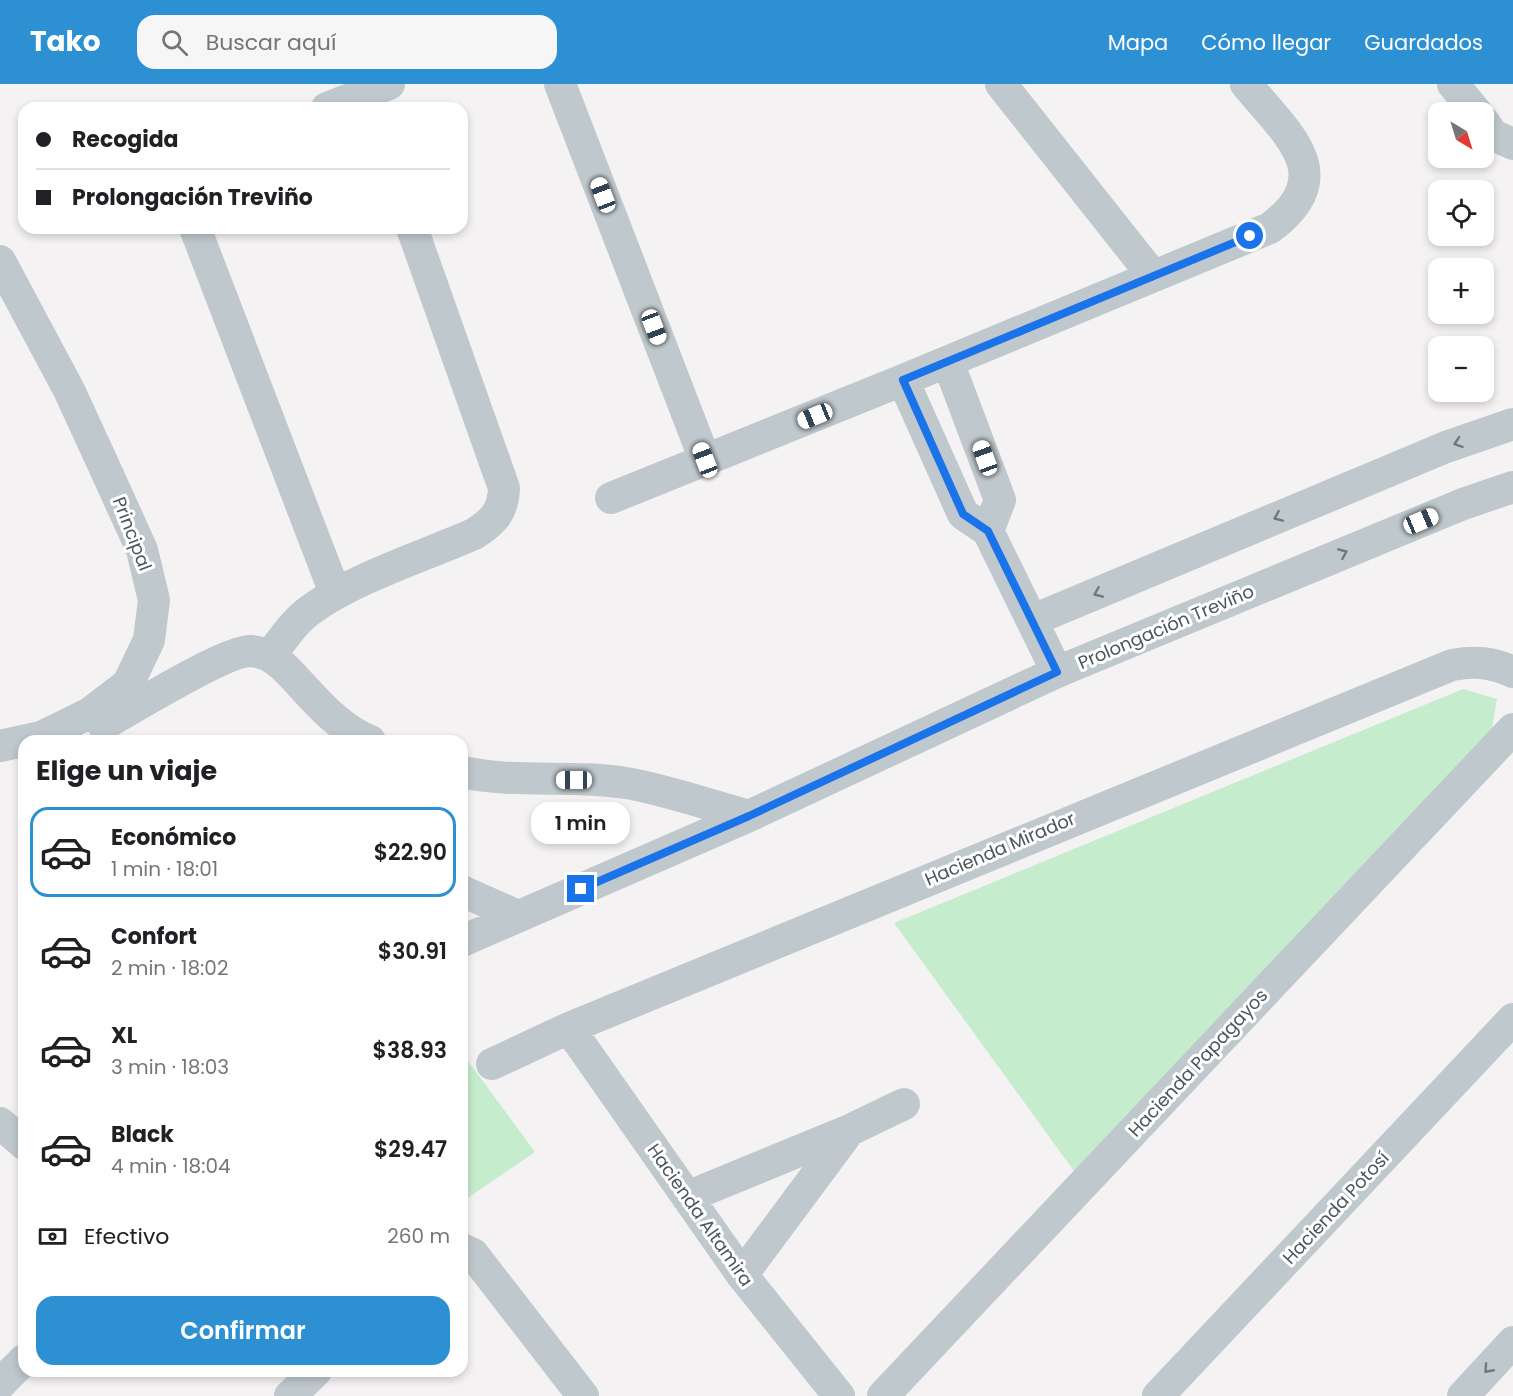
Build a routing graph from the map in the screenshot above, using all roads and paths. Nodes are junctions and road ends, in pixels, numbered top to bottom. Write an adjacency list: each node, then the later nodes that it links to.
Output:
1 (560, 84): 17 (street)
2 (1001, 84): 13 (street)
3 (1246, 84): 13 (street)
4 (1453, 84): 7 (street)
5 (374, 95): 6 (street)
6 (349, 102)
7 (1468, 102)
8 (1494, 135): 9 (street)
9 (1513, 144)
10 (197, 234): 21 (street)
11 (414, 234): 21 (street)
12 (0, 261): 26 (street, Principal)
13 (1153, 276): 14 (street)
14 (948, 362): 15 (street); 20 (street)
15 (903, 380): 17 (street); 20 (street)
16 (1513, 424): 22 (street, one-way to 22)
17 (705, 460): 19 (street)
18 (1513, 487): 24 (street, Prolongación Treviño, one-way to 18)
19 (611, 498)
20 (988, 531): 22 (street)
21 (335, 593): 23 (street)
22 (1034, 620): 24 (street)
23 (270, 656): 26 (street); 29 (street)
24 (1057, 672): 33 (street, Prolongación Treviño)
25 (1513, 672): 38 (street, Hacienda Mirador)
26 (105, 726): 28 (street, Principal)
27 (1513, 729): 52 (street, Hacienda Papagayos)
28 (53, 735)
29 (360, 735)
30 (18, 742): 31 (street, Principal)
31 (0, 746)
32 (468, 773): 33 (street)
33 (749, 816): 35 (street, Prolongación Treviño)
34 (468, 894): 35 (street)
35 (518, 916): 36 (street, Prolongación Treviño)
36 (468, 938)
37 (1513, 1018): 53 (street, Hacienda Potosí)
38 (569, 1028): 39 (street, Hacienda Mirador); 42 (street, Hacienda Altamira)
39 (492, 1064)
40 (904, 1104): 41 (street)
41 (850, 1130): 42 (street); 44 (street)
42 (687, 1197): 44 (street, Hacienda Altamira)
43 (468, 1252): 49 (street)
44 (742, 1275): 51 (street, Hacienda Altamira)
45 (1513, 1341): 54 (street, one-way to 54)
46 (18, 1366): 48 (street)
47 (310, 1377): 50 (street)
48 (0, 1384)
49 (581, 1395)
50 (290, 1396)
51 (839, 1396)
52 (883, 1396)
53 (1158, 1396)
54 (1463, 1396)

